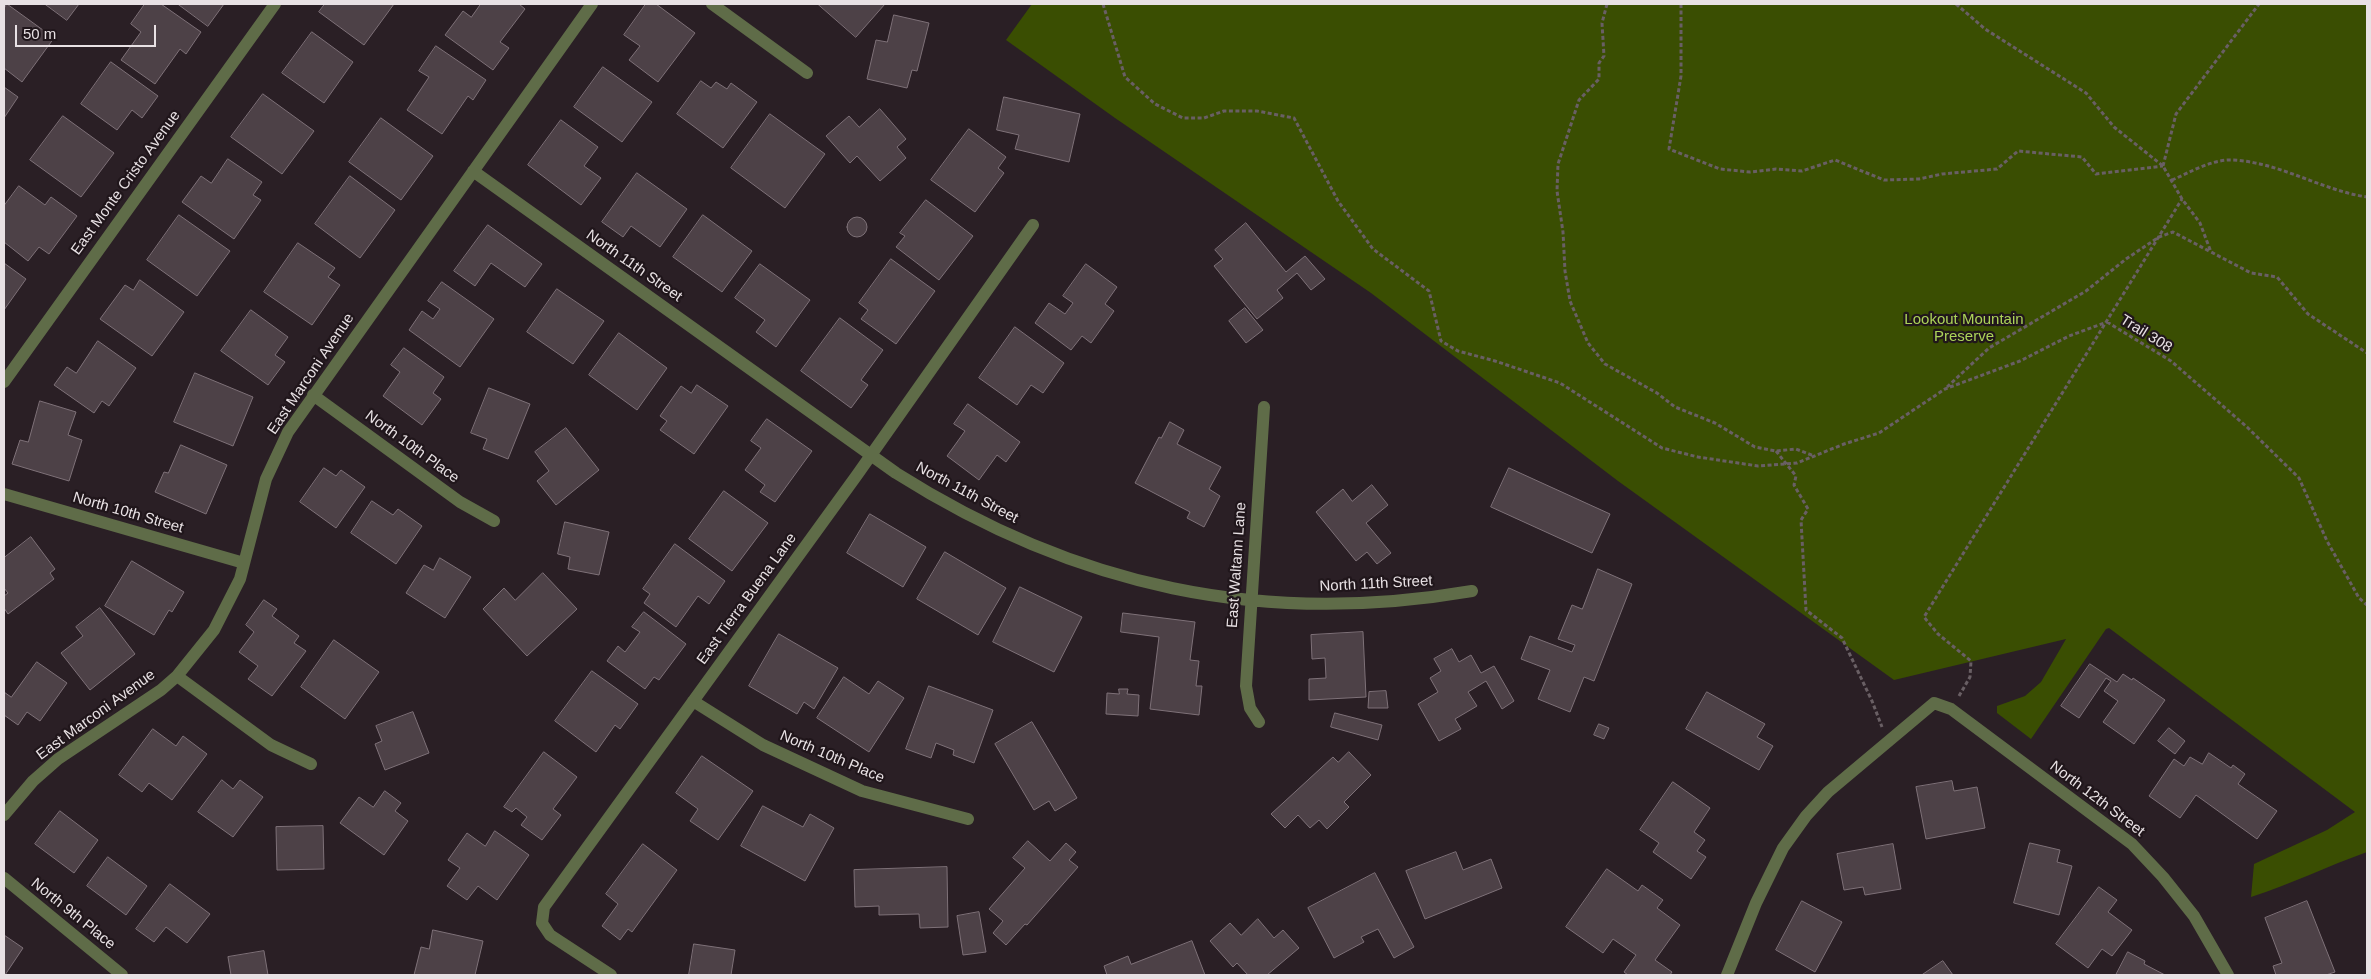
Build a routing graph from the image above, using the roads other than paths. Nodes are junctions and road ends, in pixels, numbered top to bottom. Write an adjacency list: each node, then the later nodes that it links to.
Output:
1 (275, 4): 7 (street, East Monte Cristo Avenue)
2 (592, 4): 5 (street, East Marconi Avenue)
3 (712, 4): 4 (street)
4 (807, 73)
5 (473, 171): 8 (street, East Marconi Avenue); 10 (street, North 11th Street)
6 (1034, 225): 10 (street, East Tierra Buena Lane)
7 (4, 382)
8 (313, 395): 12 (street, North 10th Place); 13 (street, East Marconi Avenue)
9 (1264, 407): 15 (street, East Waltann Lane)
10 (872, 454): 15 (street, North 11th Street); 17 (street, East Tierra Buena Lane)
11 (4, 494): 13 (street, North 10th Street)
12 (494, 521)
13 (244, 563): 16 (street, East Marconi Avenue)
14 (1472, 591): 15 (street, North 11th Street)
15 (1251, 601): 18 (street, East Waltann Lane)
16 (177, 676): 19 (street); 20 (street, East Marconi Avenue)
17 (693, 701): 21 (street, North 10th Place); 24 (street, East Tierra Buena Lane)
18 (1259, 722)
19 (311, 764)
20 (4, 815)
21 (968, 819)
22 (4, 878): 23 (street, North 9th Place)
23 (122, 975)
24 (611, 975)
25 (1727, 975): 26 (street, North 12th Street)
26 (2228, 975)

